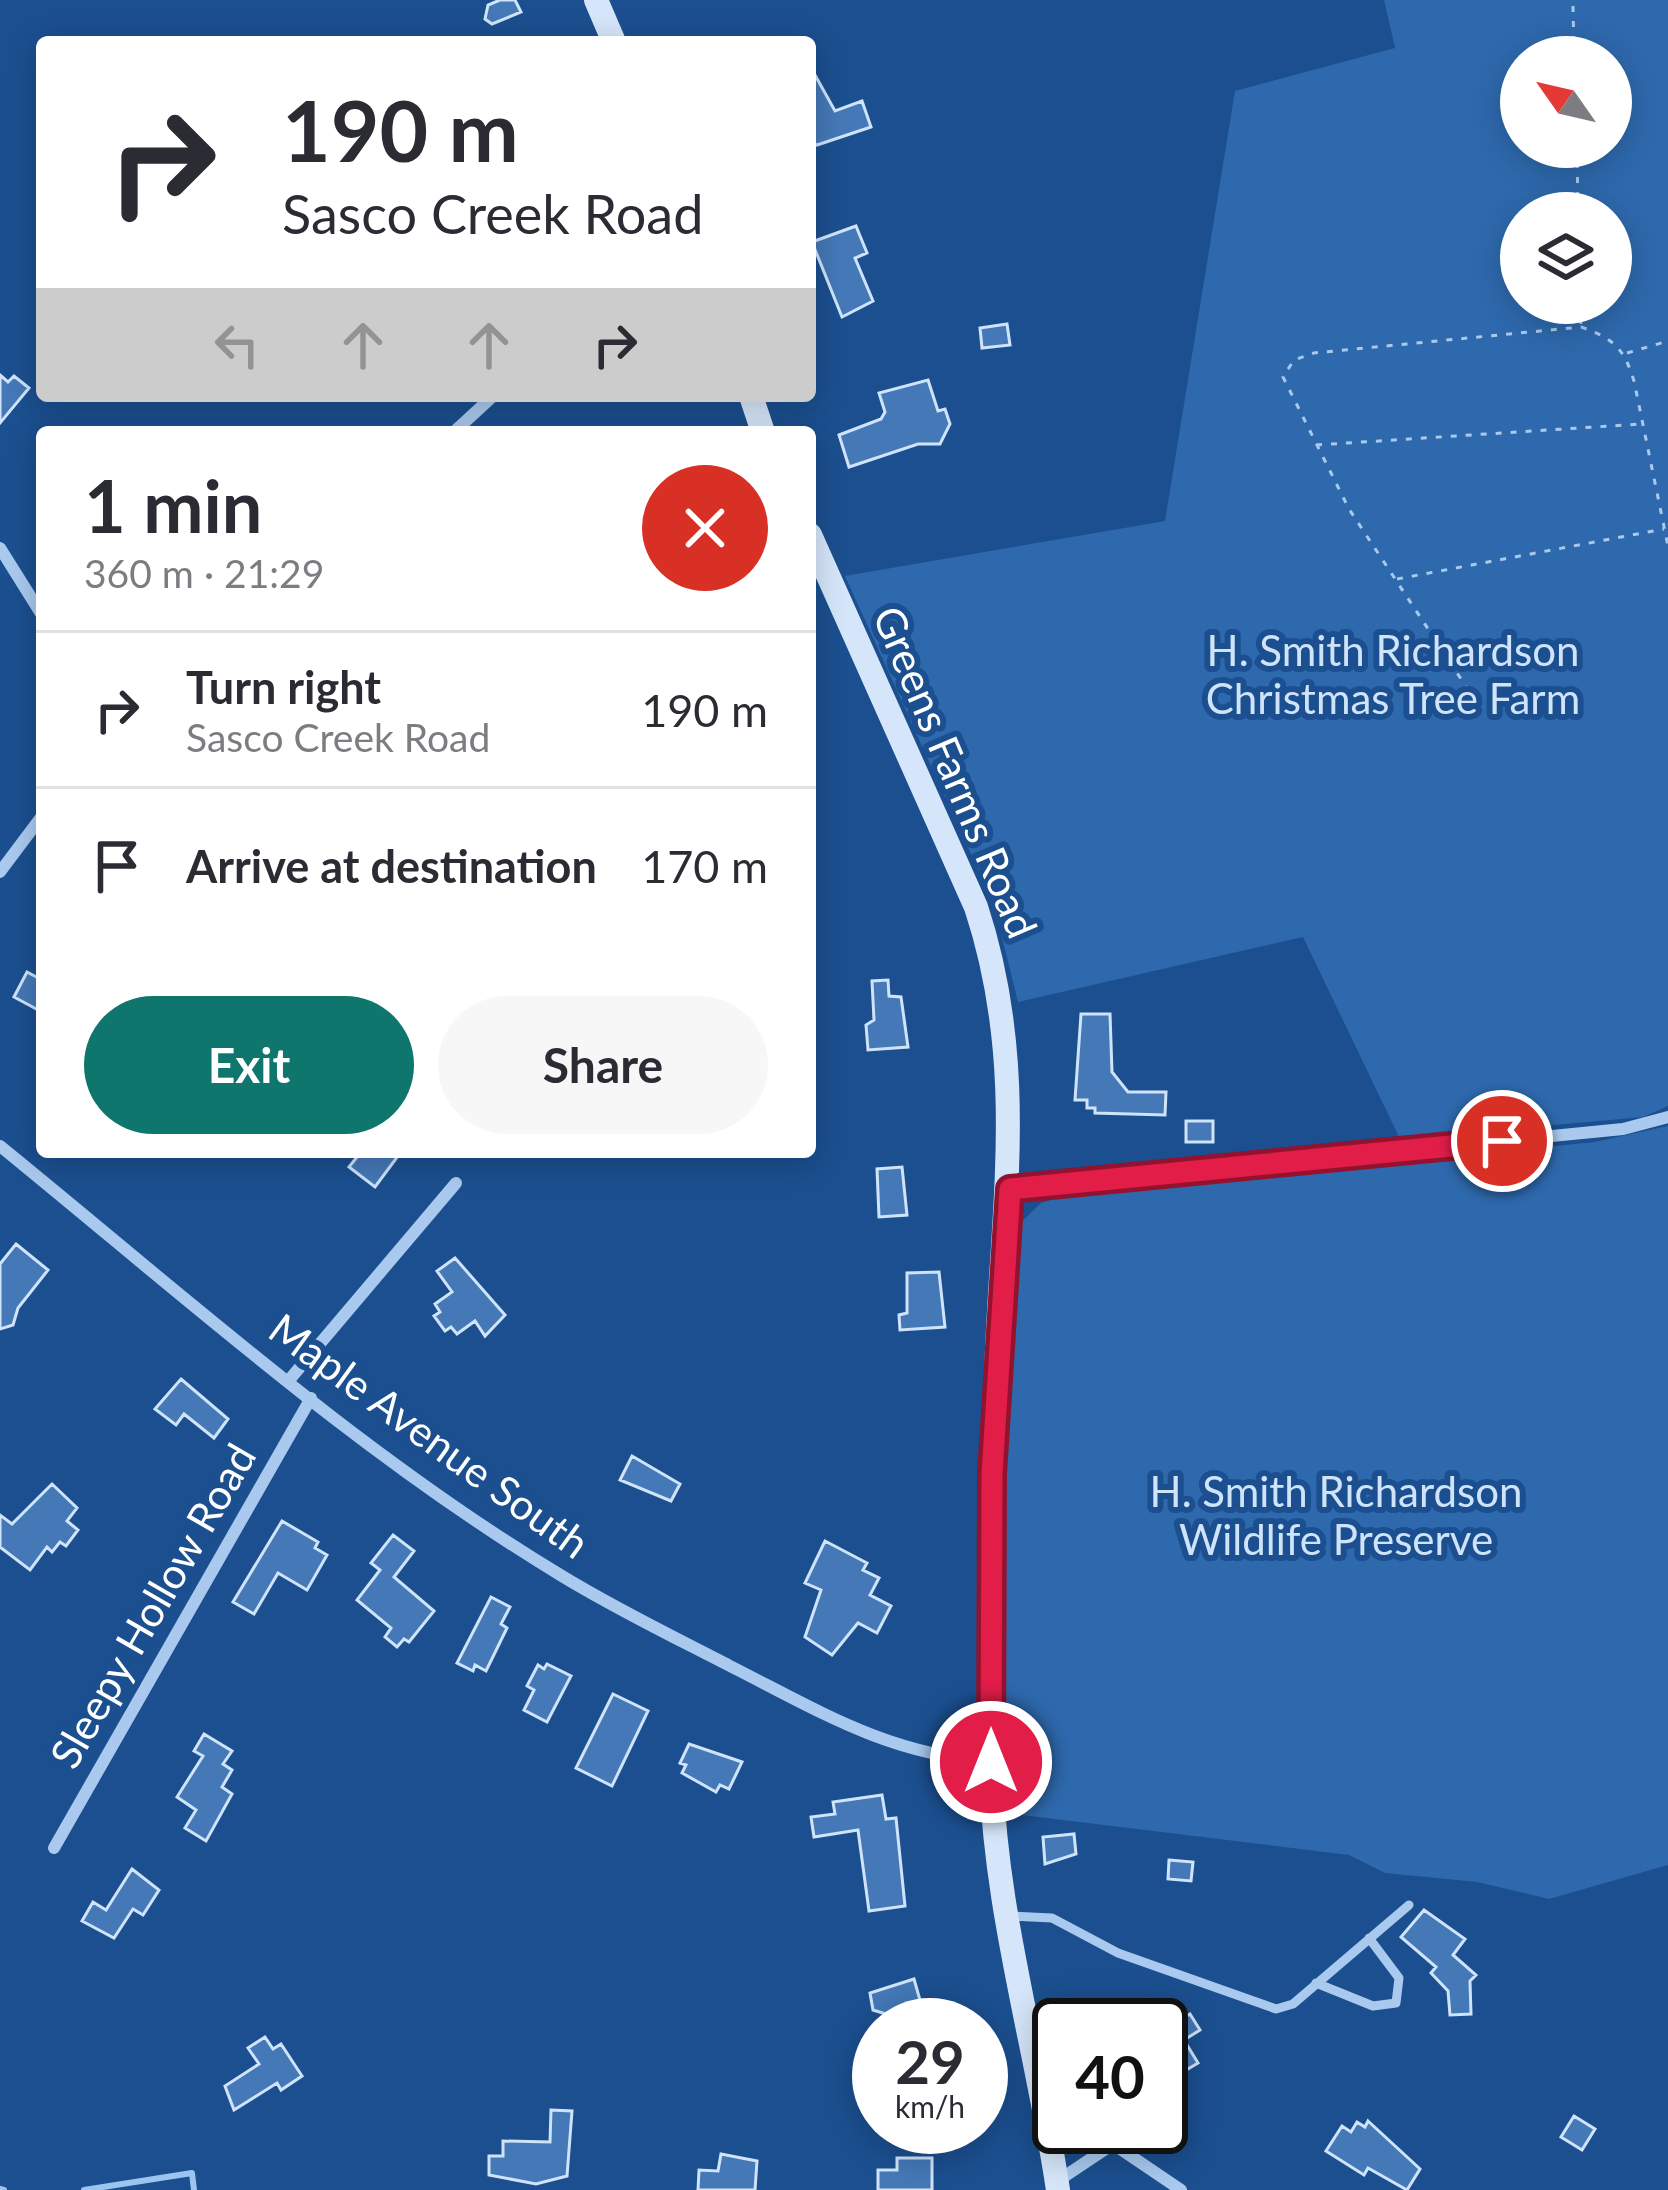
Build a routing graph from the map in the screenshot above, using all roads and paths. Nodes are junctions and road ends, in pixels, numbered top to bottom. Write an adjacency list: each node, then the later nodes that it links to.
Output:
1 (596, 0): 3 (street)
2 (1573, 6): 4 (path)
3 (611, 36)
4 (1574, 36)
5 (1581, 324): 6 (path)
6 (1581, 327): 8 (path); 12 (path)
7 (1668, 341): 8 (path)
8 (1626, 354): 10 (path)
9 (486, 402): 11 (street)
10 (1641, 424): 12 (path); 13 (path)
11 (460, 426)
12 (1315, 446): 17 (path)
13 (1664, 529): 14 (path); 17 (path)
14 (1668, 546)
15 (0, 548): 18 (street)
16 (816, 548): 25 (street, Greens Farms Road)
17 (1395, 579): 19 (path)
18 (36, 605)
19 (1469, 692)
20 (36, 824): 21 (street)
21 (0, 872)
22 (1668, 1117): 25 (street)
23 (0, 1146): 26 (street, Maple Avenue South)
24 (456, 1183): 26 (street)
25 (1010, 1189): 28 (street, Greens Farms Road)
26 (290, 1379): 27 (street, Maple Avenue South)
27 (311, 1398): 28 (street, Maple Avenue South); 29 (street, Sleepy Hollow Road)
28 (991, 1762): 31 (street, Greens Farms Road)
29 (54, 1848)
30 (1409, 1905): 32 (lane)
31 (1010, 1916): 33 (lane); 34 (street, Greens Farms Road)
32 (1369, 1938): 33 (lane); 33 (lane)
33 (1316, 1983)
34 (1032, 2013)
35 (1055, 2154): 38 (street, Greens Farms Road)
36 (1100, 2154): 38 (street)
37 (1128, 2154): 39 (street)
38 (1057, 2186)
39 (1181, 2190)

